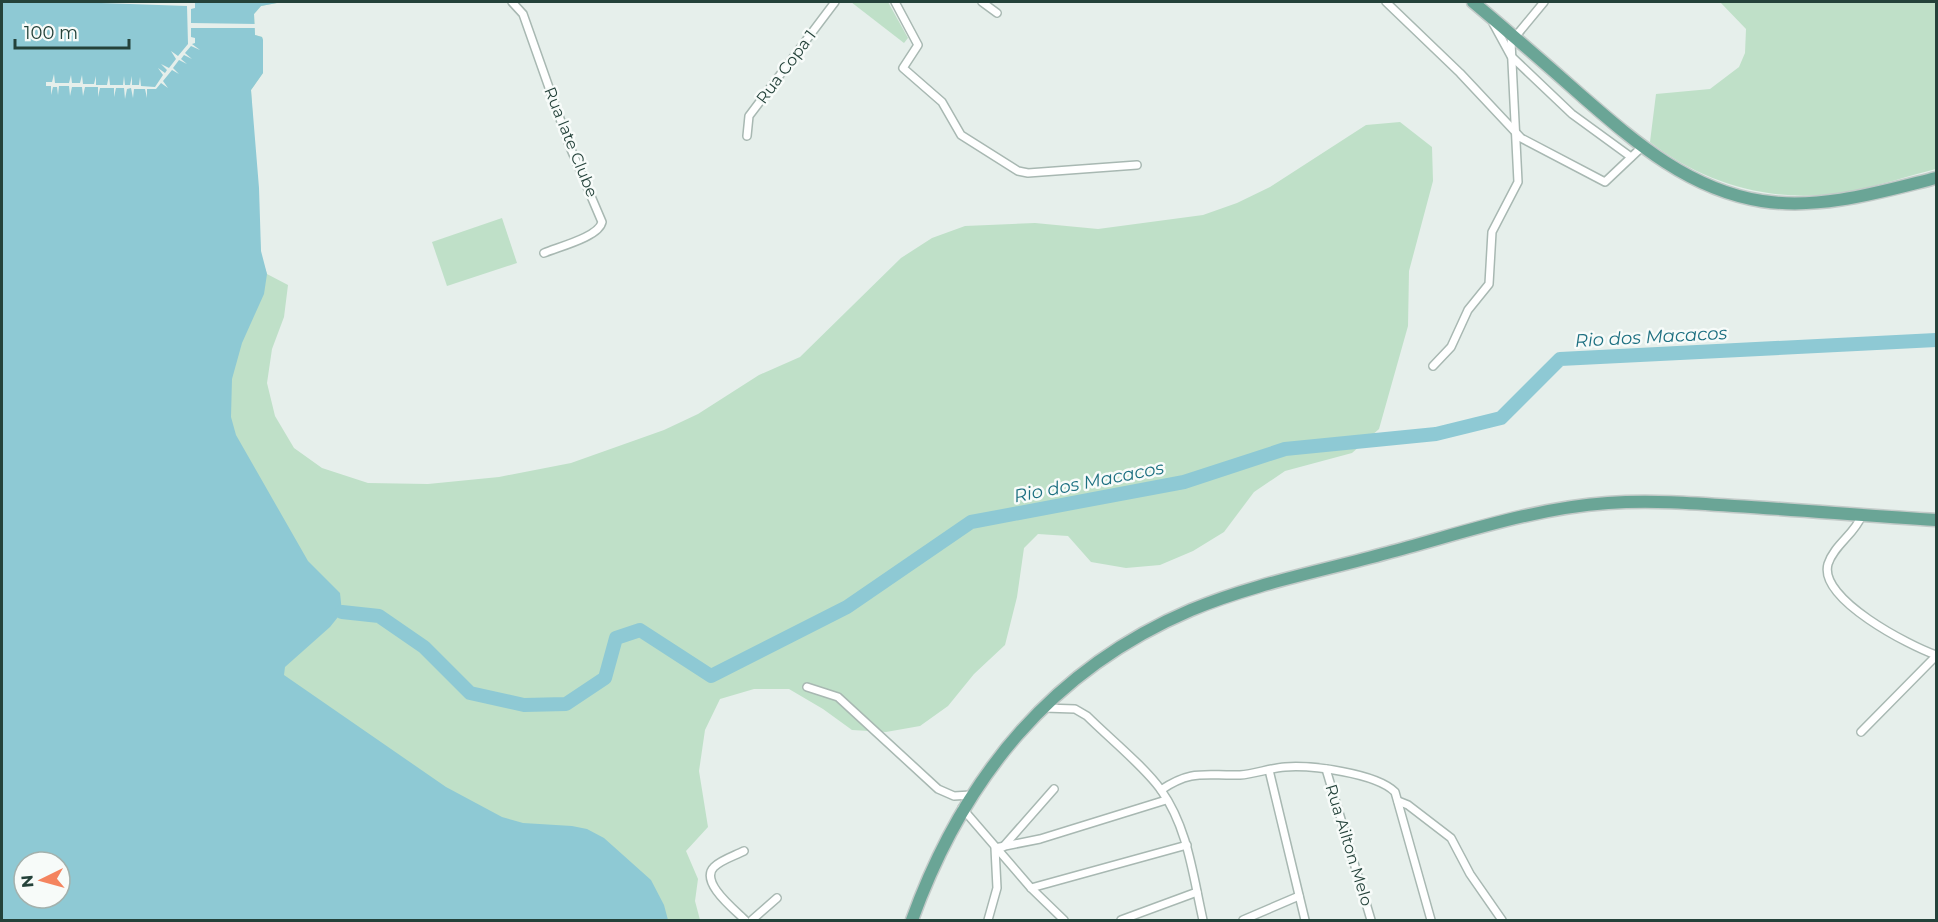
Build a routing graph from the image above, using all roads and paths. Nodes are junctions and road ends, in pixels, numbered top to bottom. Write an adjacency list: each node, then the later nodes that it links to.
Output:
1 (512, 2): 18 (street, Rua Iate Clube)
2 (835, 2): 13 (street, Rua Copa 1)
3 (895, 2): 16 (street)
4 (982, 2): 8 (street)
5 (1386, 2): 12 (street)
6 (1473, 2): 9 (main road)
7 (1544, 2): 10 (street)
8 (997, 13)
9 (1488, 14): 10 (main road); 11 (street)
10 (1513, 37): 11 (street); 14 (main road)
11 (1511, 56): 12 (street); 15 (street)
12 (1514, 130): 15 (street); 19 (street)
13 (747, 136)
14 (1642, 147): 15 (street); 17 (main road)
15 (1631, 157)
16 (1137, 165)
17 (1936, 178)
18 (544, 253)
19 (1433, 366)
20 (1862, 515): 21 (main road); 22 (street); 24 (main road)
21 (1936, 520)
22 (1936, 656): 25 (street)
23 (807, 687): 30 (street)
24 (1045, 708): 29 (street); 30 (main road)
25 (1861, 732)
26 (1326, 769): 27 (street, Rua Ailton Melo); 32 (street, Rua Ailton Melo); 50 (street, Rua Ailton Melo)
27 (1269, 770): 29 (street, Rua Ailton Melo); 39 (street)
28 (1054, 789): 35 (street)
29 (1161, 790): 31 (street)
30 (971, 795): 33 (main road)
31 (1166, 800): 34 (street); 35 (street)
32 (1398, 801): 51 (street); 52 (street, Rua Ailton Melo)
33 (962, 808): 35 (street); 43 (main road)
34 (1187, 845): 37 (street); 38 (street)
35 (999, 847): 37 (street); 44 (street)
36 (744, 852): 41 (street)
37 (1031, 888): 45 (street)
38 (1197, 892): 46 (street); 47 (street)
39 (1299, 896): 48 (street); 49 (street)
40 (777, 898): 42 (street)
41 (745, 921)
42 (752, 921)
43 (912, 921)
44 (988, 921)
45 (1064, 921)
46 (1121, 921)
47 (1203, 921)
48 (1243, 921)
49 (1305, 921)
50 (1371, 921)
51 (1431, 921)
52 (1502, 921)

